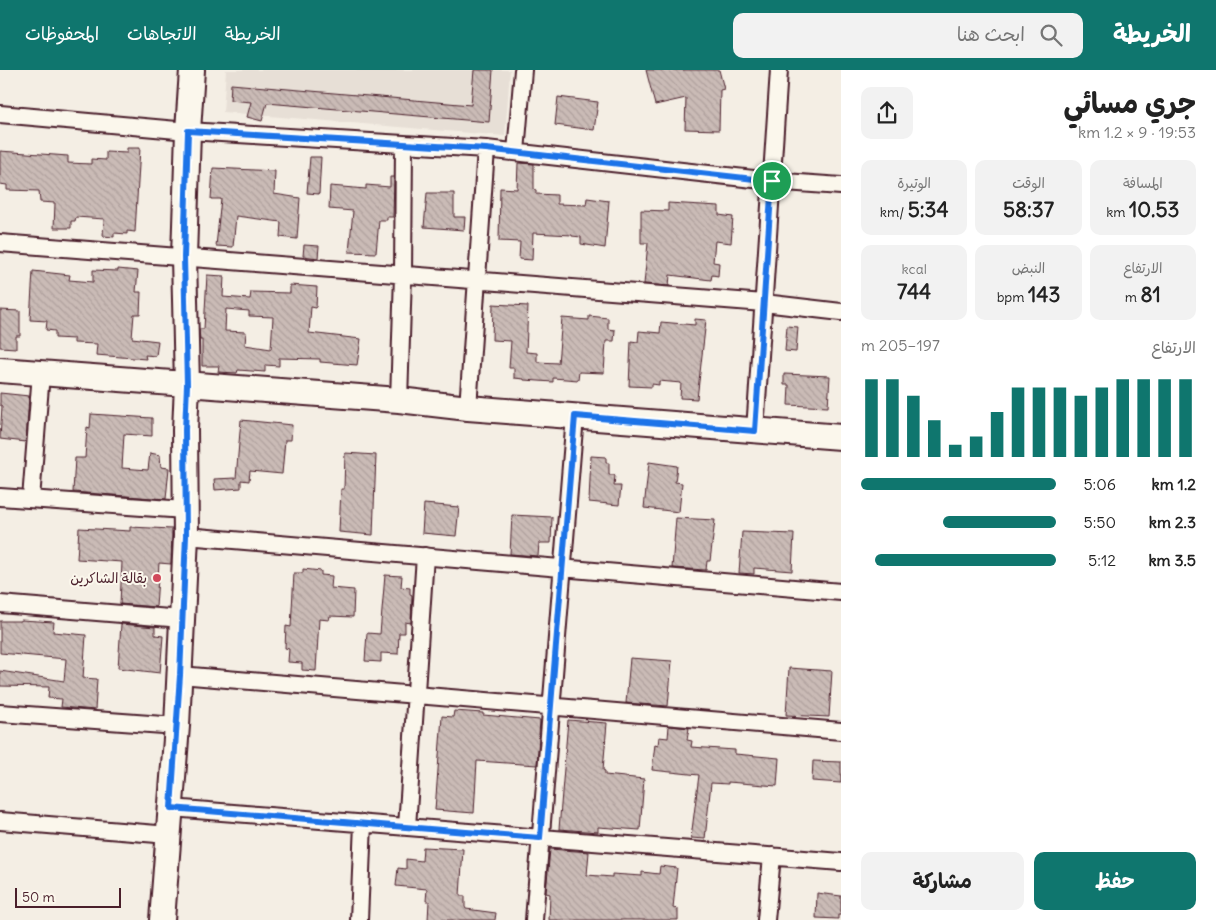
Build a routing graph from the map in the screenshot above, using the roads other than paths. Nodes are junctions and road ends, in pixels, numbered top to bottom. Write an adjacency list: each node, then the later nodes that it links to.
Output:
1 (192, 70): 5 (street)
2 (523, 70): 8 (street)
3 (779, 70): 9 (street)
4 (0, 114): 5 (street)
5 (188, 131): 6 (street); 12 (street)
6 (404, 145): 7 (street); 13 (street)
7 (486, 149): 8 (street); 14 (street)
8 (516, 152): 9 (street)
9 (772, 181): 10 (street); 15 (street)
10 (841, 186)
11 (0, 243): 12 (street)
12 (184, 257): 13 (street); 19 (street)
13 (403, 275): 14 (street); 20 (street)
14 (476, 282): 15 (street); 21 (street)
15 (764, 303): 16 (street); 23 (street)
16 (841, 312)
17 (0, 370): 18 (street)
18 (42, 373): 19 (street); 26 (street)
19 (187, 385): 20 (street); 27 (street)
20 (399, 400): 21 (street)
21 (468, 408): 22 (street)
22 (575, 416): 23 (street); 30 (street)
23 (755, 431): 24 (street)
24 (841, 437)
25 (0, 497): 26 (street)
26 (31, 499): 27 (street)
27 (185, 510): 28 (street)
28 (186, 536): 29 (street); 33 (street)
29 (425, 556): 30 (street); 35 (street)
30 (562, 568): 31 (street); 36 (street)
31 (841, 592)
32 (0, 604): 33 (street)
33 (182, 619): 34 (street)
34 (180, 675): 35 (street); 38 (street)
35 (415, 695): 36 (street); 43 (street)
36 (551, 707): 39 (street); 45 (street)
37 (0, 713): 38 (street)
38 (177, 726): 40 (street)
39 (841, 731)
40 (171, 808): 42 (street); 44 (street)
41 (0, 821): 44 (street)
42 (363, 823): 43 (street); 49 (street)
43 (408, 827): 45 (street)
44 (169, 834): 48 (street)
45 (540, 838): 46 (street); 50 (street)
46 (772, 856): 47 (street); 51 (street)
47 (841, 862)
48 (162, 920)
49 (359, 920)
50 (534, 920)
51 (766, 920)

